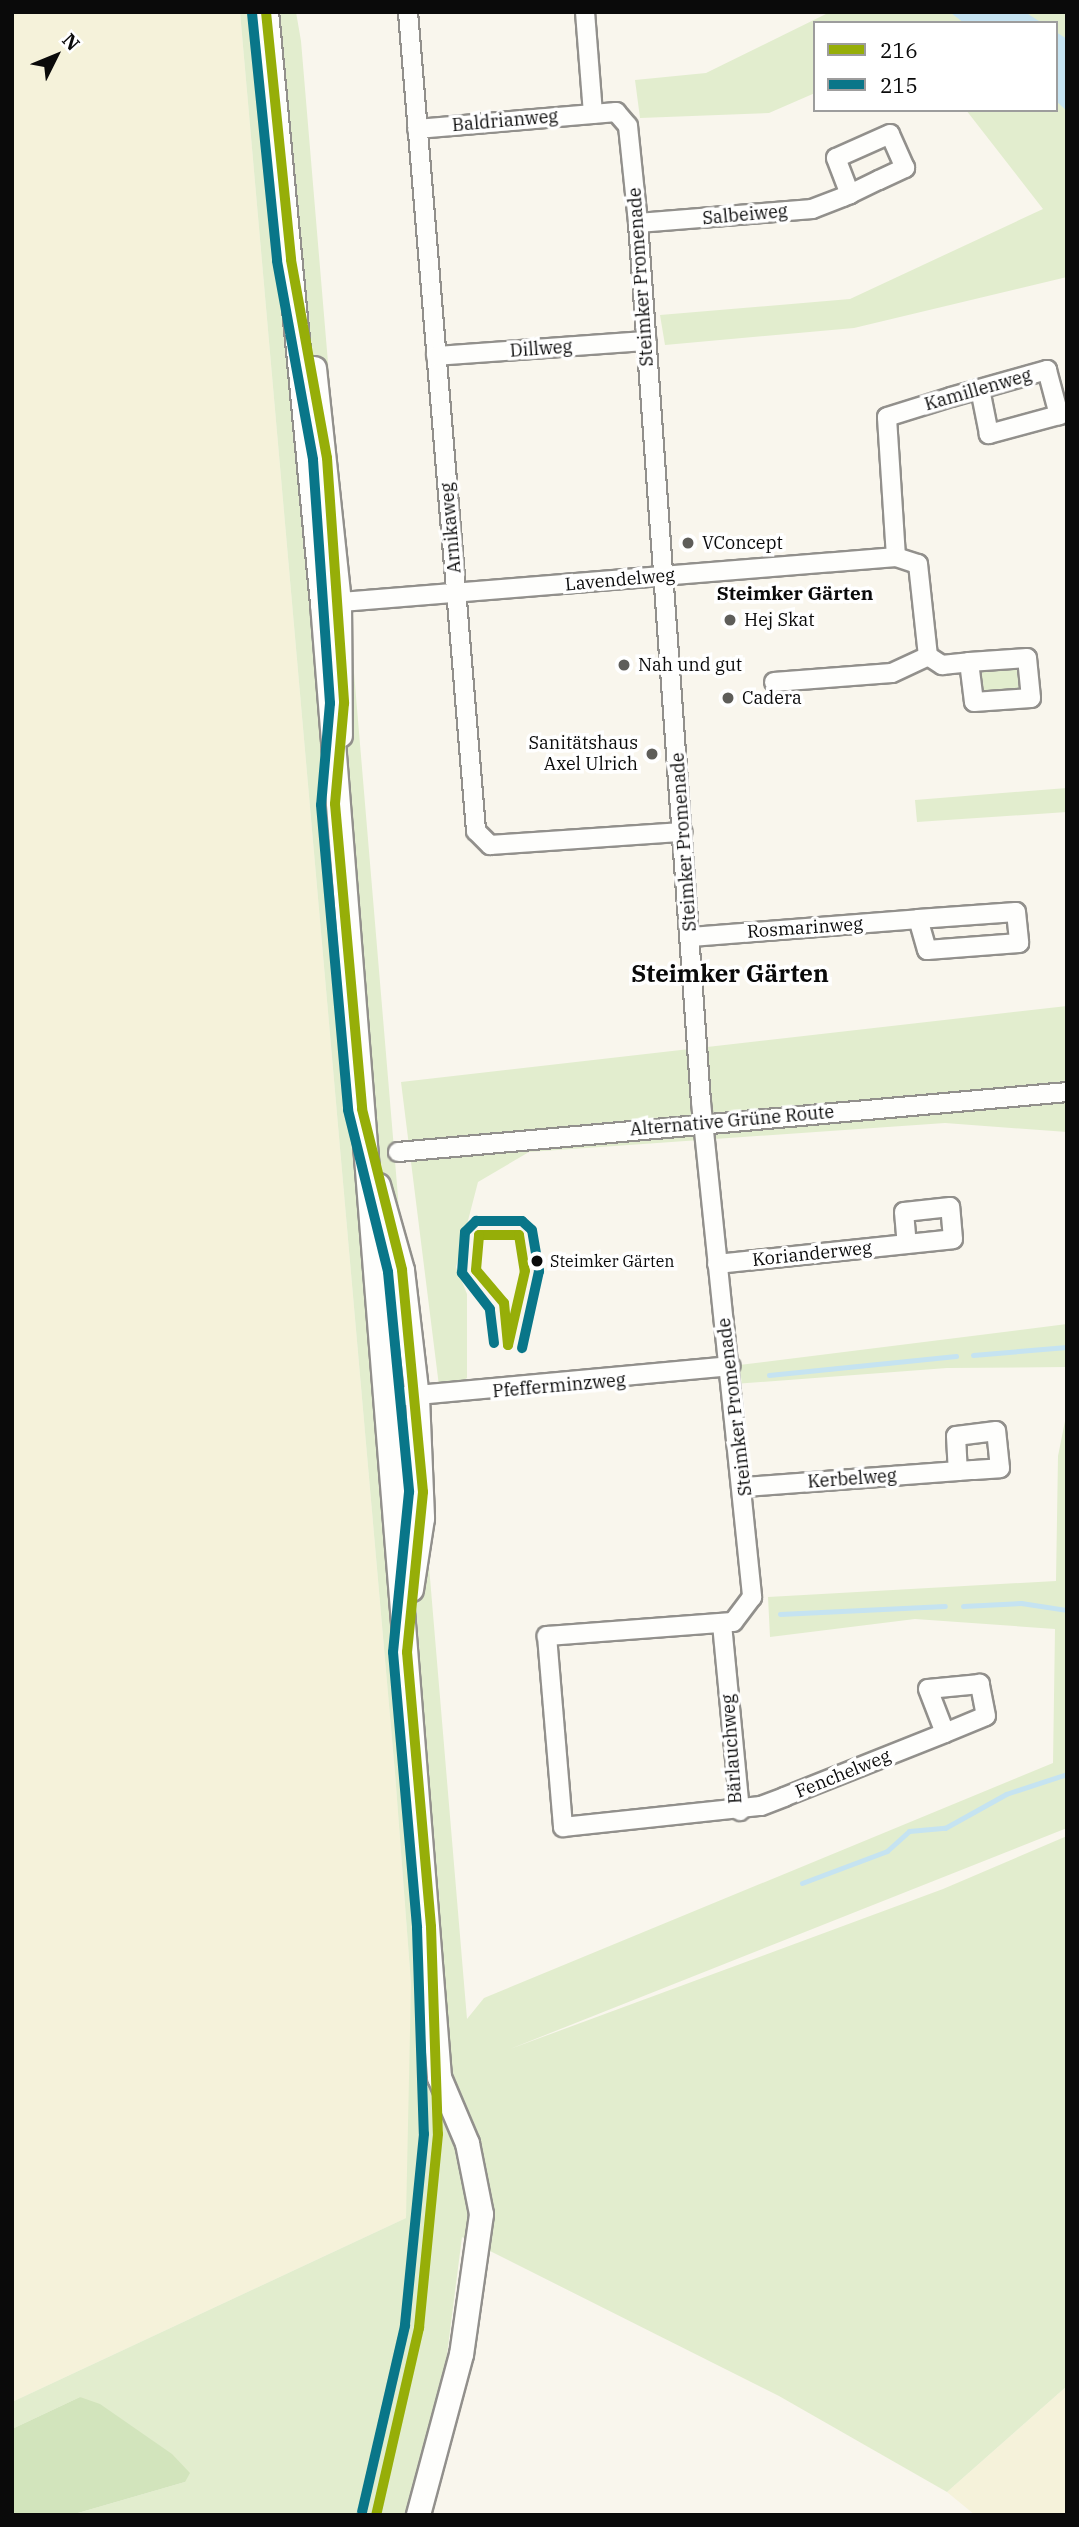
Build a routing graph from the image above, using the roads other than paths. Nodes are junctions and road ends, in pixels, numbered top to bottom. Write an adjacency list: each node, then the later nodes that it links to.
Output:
1 (266, 12): 14 (street)
2 (408, 12): 5 (street, Arnikaweg)
3 (585, 12): 4 (street)
4 (593, 114): 5 (street, Baldrianweg); 7 (street, Steimker Promenade)
5 (417, 129): 9 (street, Arnikaweg)
6 (850, 194): 7 (street, Salbeiweg)
7 (638, 223): 8 (street, Steimker Promenade)
8 (646, 341): 9 (street, Dillweg); 12 (street, Steimker Promenade)
9 (436, 356): 13 (street, Arnikaweg)
10 (980, 389): 11 (street, Kamillenweg)
11 (896, 557): 12 (street, Lavendelweg); 15 (street, Lavendelweg)
12 (663, 576): 13 (street, Lavendelweg); 18 (street, Steimker Promenade)
13 (457, 595): 14 (street, Lavendelweg); 18 (street, Arnikaweg)
14 (330, 603): 22 (street)
15 (928, 656): 16 (street); 17 (street)
16 (969, 662)
17 (775, 682)
18 (683, 832): 20 (street, Steimker Promenade)
19 (918, 919): 19 (street, Rosmarinweg); 20 (street, Rosmarinweg)
20 (691, 937): 23 (street, Steimker Promenade)
21 (1067, 1091): 23 (street, Alternative Grüne Route)
22 (362, 1109): 28 (street); 29 (street)
23 (704, 1124): 24 (street, Alternative Grüne Route); 26 (street, Steimker Promenade)
24 (398, 1152)
25 (907, 1244): 26 (street, Korianderweg)
26 (717, 1264): 27 (street, Steimker Promenade)
27 (731, 1366): 28 (street, Pfefferminzweg); 31 (street, Steimker Promenade)
28 (417, 1396): 29 (street, Pfefferminzweg); 33 (street)
29 (386, 1398): 33 (street)
30 (958, 1471): 31 (street, Kerbelweg)
31 (745, 1487): 32 (street, Steimker Promenade)
32 (722, 1624): 35 (street, Bärlauchweg); 35 (street, Bärlauchweg)
33 (407, 1652): 36 (street)
34 (945, 1733): 35 (street, Fenchelweg)
35 (740, 1811)
36 (418, 2515)

